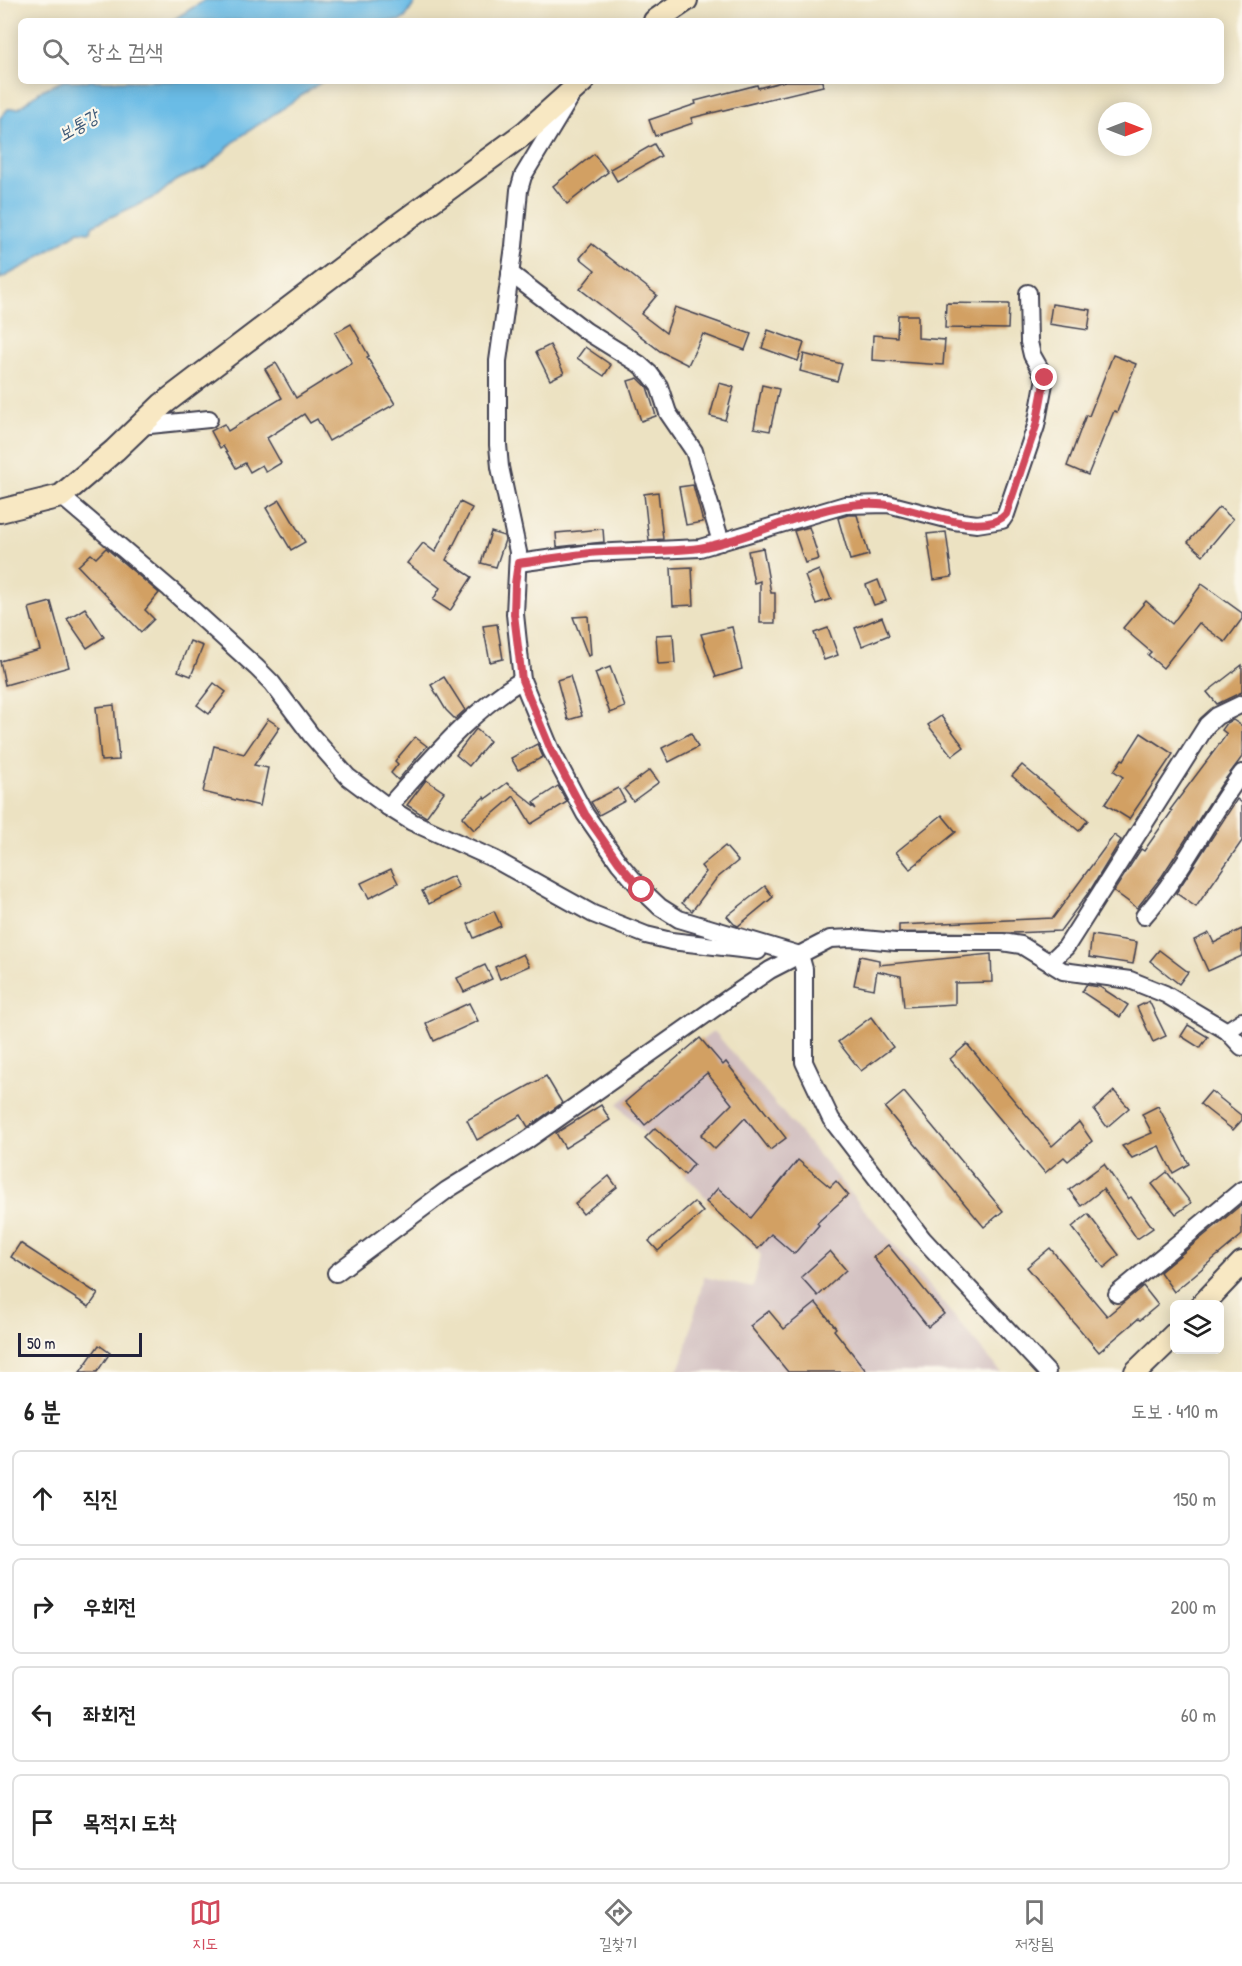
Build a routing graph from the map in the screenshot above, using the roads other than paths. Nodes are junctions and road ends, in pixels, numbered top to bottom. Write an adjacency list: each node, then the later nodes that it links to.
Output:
1 (686, 0): 2 (main road)
2 (659, 18)
3 (579, 84): 4 (street); 7 (main road)
4 (510, 273): 10 (street); 11 (street)
5 (1028, 292): 10 (street)
6 (209, 419): 7 (street)
7 (140, 426): 8 (main road)
8 (61, 496): 9 (main road); 15 (street)
9 (0, 511)
10 (721, 542): 11 (street)
11 (518, 563): 12 (street)
12 (522, 680): 15 (street); 17 (street)
13 (1242, 704): 18 (street)
14 (1242, 773): 16 (street)
15 (388, 807): 17 (street)
16 (1144, 916)
17 (800, 955): 18 (street); 24 (street); 28 (street)
18 (1050, 962): 20 (street)
19 (1242, 1021): 20 (street)
20 (1227, 1031): 21 (street)
21 (1242, 1047)
22 (1242, 1190): 25 (street)
23 (1241, 1266): 26 (main road)
24 (336, 1273)
25 (1117, 1294)
26 (1208, 1300)
27 (1170, 1339): 29 (main road)
28 (1047, 1372)
29 (1136, 1372)

